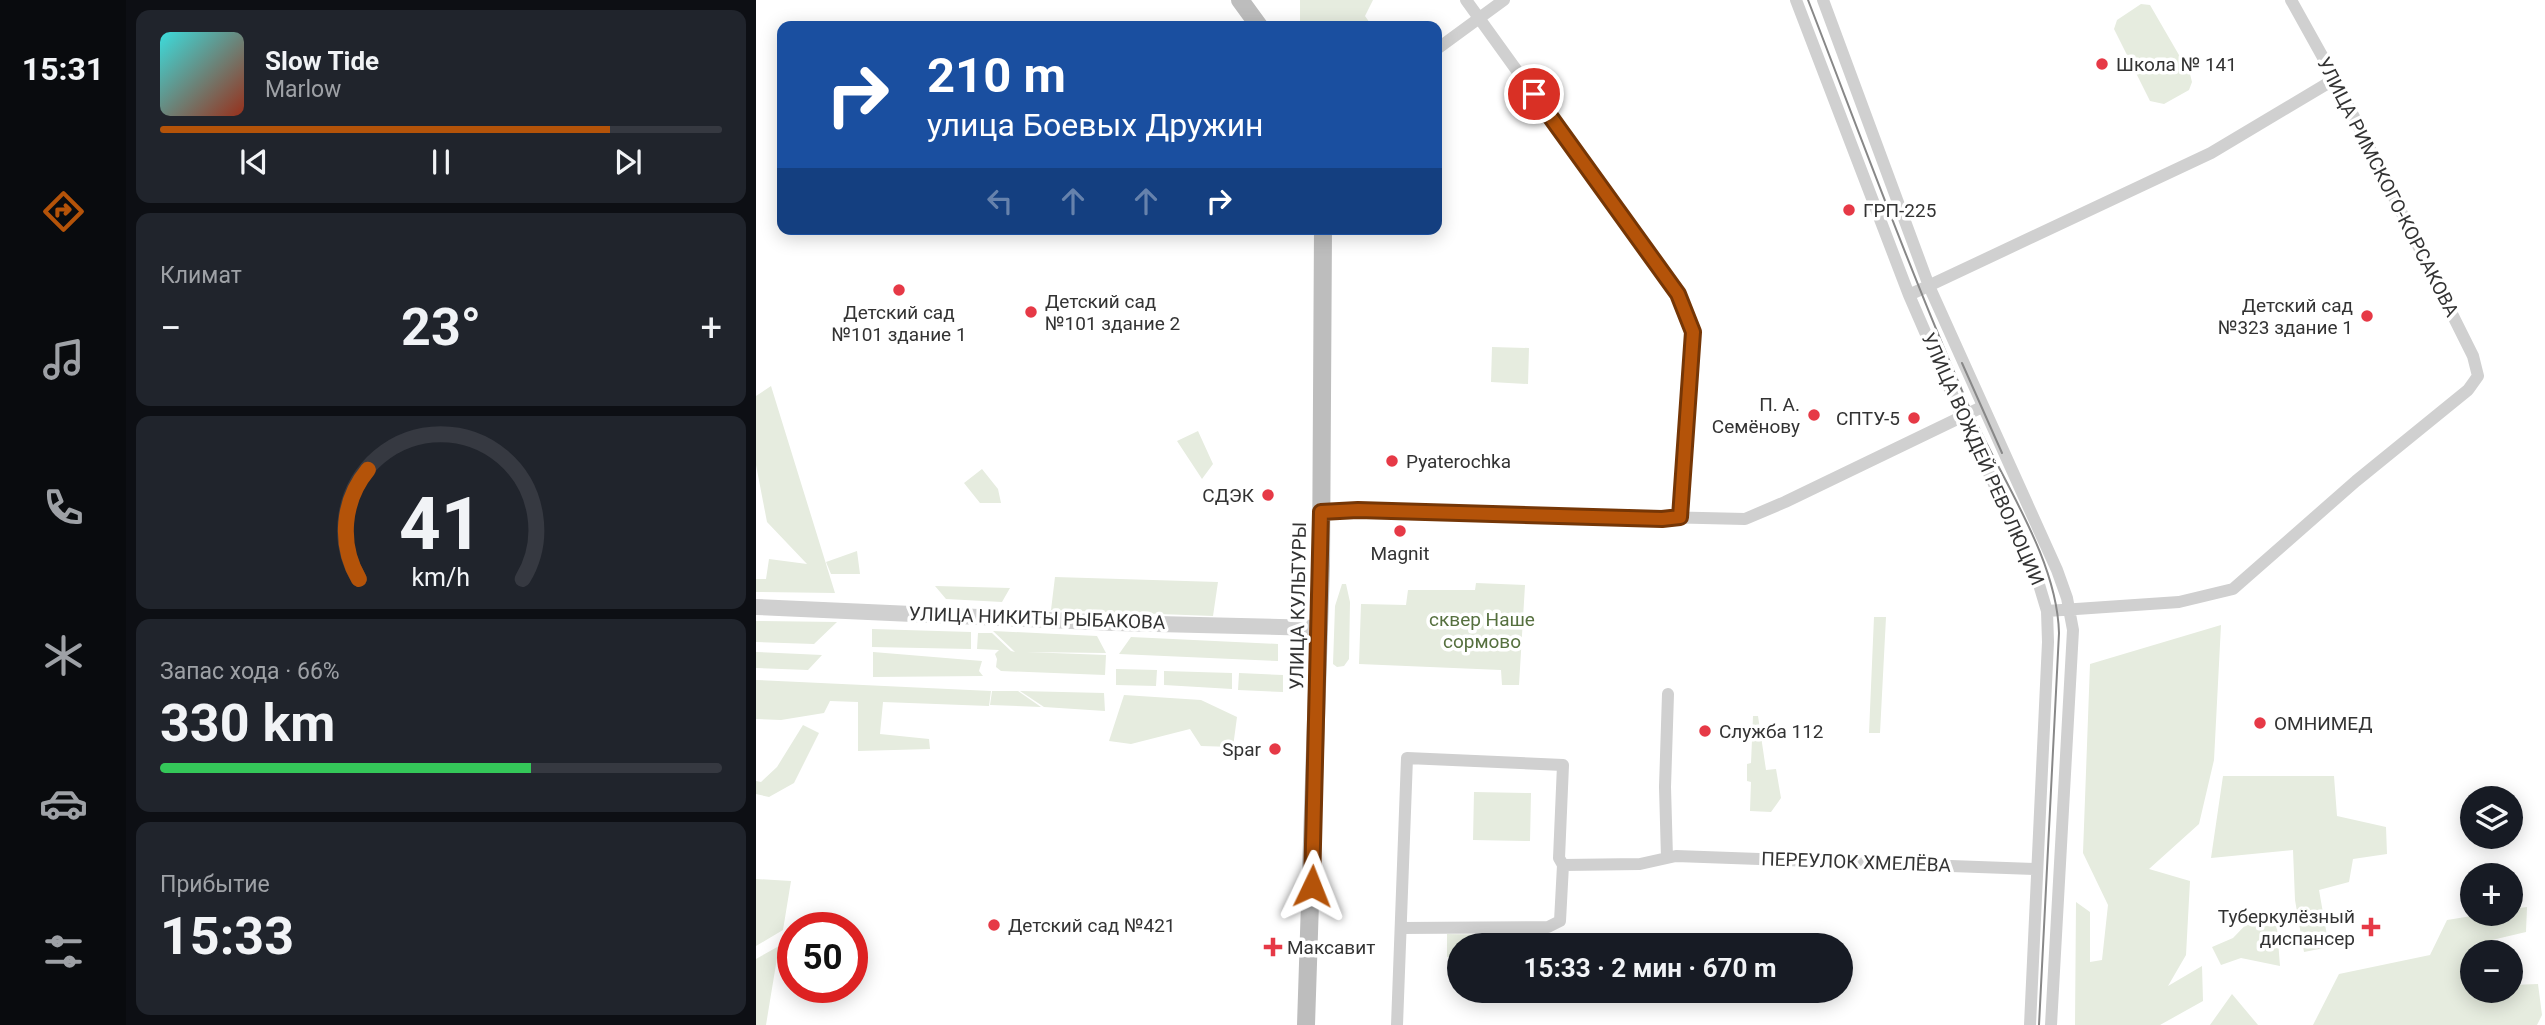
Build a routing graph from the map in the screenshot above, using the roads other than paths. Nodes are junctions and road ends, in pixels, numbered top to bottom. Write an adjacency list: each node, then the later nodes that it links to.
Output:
1 (1240, 0): 8 (main road)
2 (1466, 0): 7 (street)
3 (1504, 0): 7 (street)
4 (1796, 0): 13 (street, УЛИЦА ВОЖДЕЙ РЕВОЛЮЦИИ)
5 (1823, 0): 12 (street, УЛИЦА ВОЖДЕЙ РЕВОЛЮЦИИ)
6 (2291, 0): 10 (street, УЛИЦА РИМСКОГО-КОРСАКОВА)
7 (1480, 19): 9 (street); 17 (street)
8 (1255, 21)
9 (1442, 46)
10 (2335, 79): 12 (street); 19 (street, УЛИЦА РИМСКОГО-КОРСАКОВА)
11 (1323, 235): 16 (main road, УЛИЦА КУЛЬТУРЫ)
12 (1929, 286): 13 (street); 14 (street, УЛИЦА ВОЖДЕЙ РЕВОЛЮЦИИ)
13 (1909, 295): 15 (street, УЛИЦА ВОЖДЕЙ РЕВОЛЮЦИИ)
14 (1982, 407): 15 (street); 19 (street, УЛИЦА ВОЖДЕЙ РЕВОЛЮЦИИ)
15 (1962, 417): 17 (street); 20 (street, УЛИЦА ВОЖДЕЙ РЕВОЛЮЦИИ)
16 (1321, 512): 17 (street); 21 (main road, УЛИЦА КУЛЬТУРЫ)
17 (1680, 517)
18 (756, 607): 21 (street, УЛИЦА НИКИТЫ РЫБАКОВА)
19 (2070, 610): 20 (street); 30 (street, УЛИЦА ВОЖДЕЙ РЕВОЛЮЦИИ)
20 (2047, 611): 25 (street, УЛИЦА ВОЖДЕЙ РЕВОЛЮЦИИ)
21 (1318, 628): 27 (main road, УЛИЦА КУЛЬТУРЫ)
22 (1668, 694): 23 (street)
23 (1671, 857): 24 (street, ПЕРЕУЛОК ХМЕЛЁВА); 25 (street, ПЕРЕУЛОК ХМЕЛЁВА)
24 (1563, 865): 26 (street); 26 (street)
25 (2036, 869): 29 (street, УЛИЦА ВОЖДЕЙ РЕВОЛЮЦИИ)
26 (1401, 928): 28 (street)
27 (1306, 1025)
28 (1396, 1025)
29 (2030, 1025)
30 (2052, 1025)

